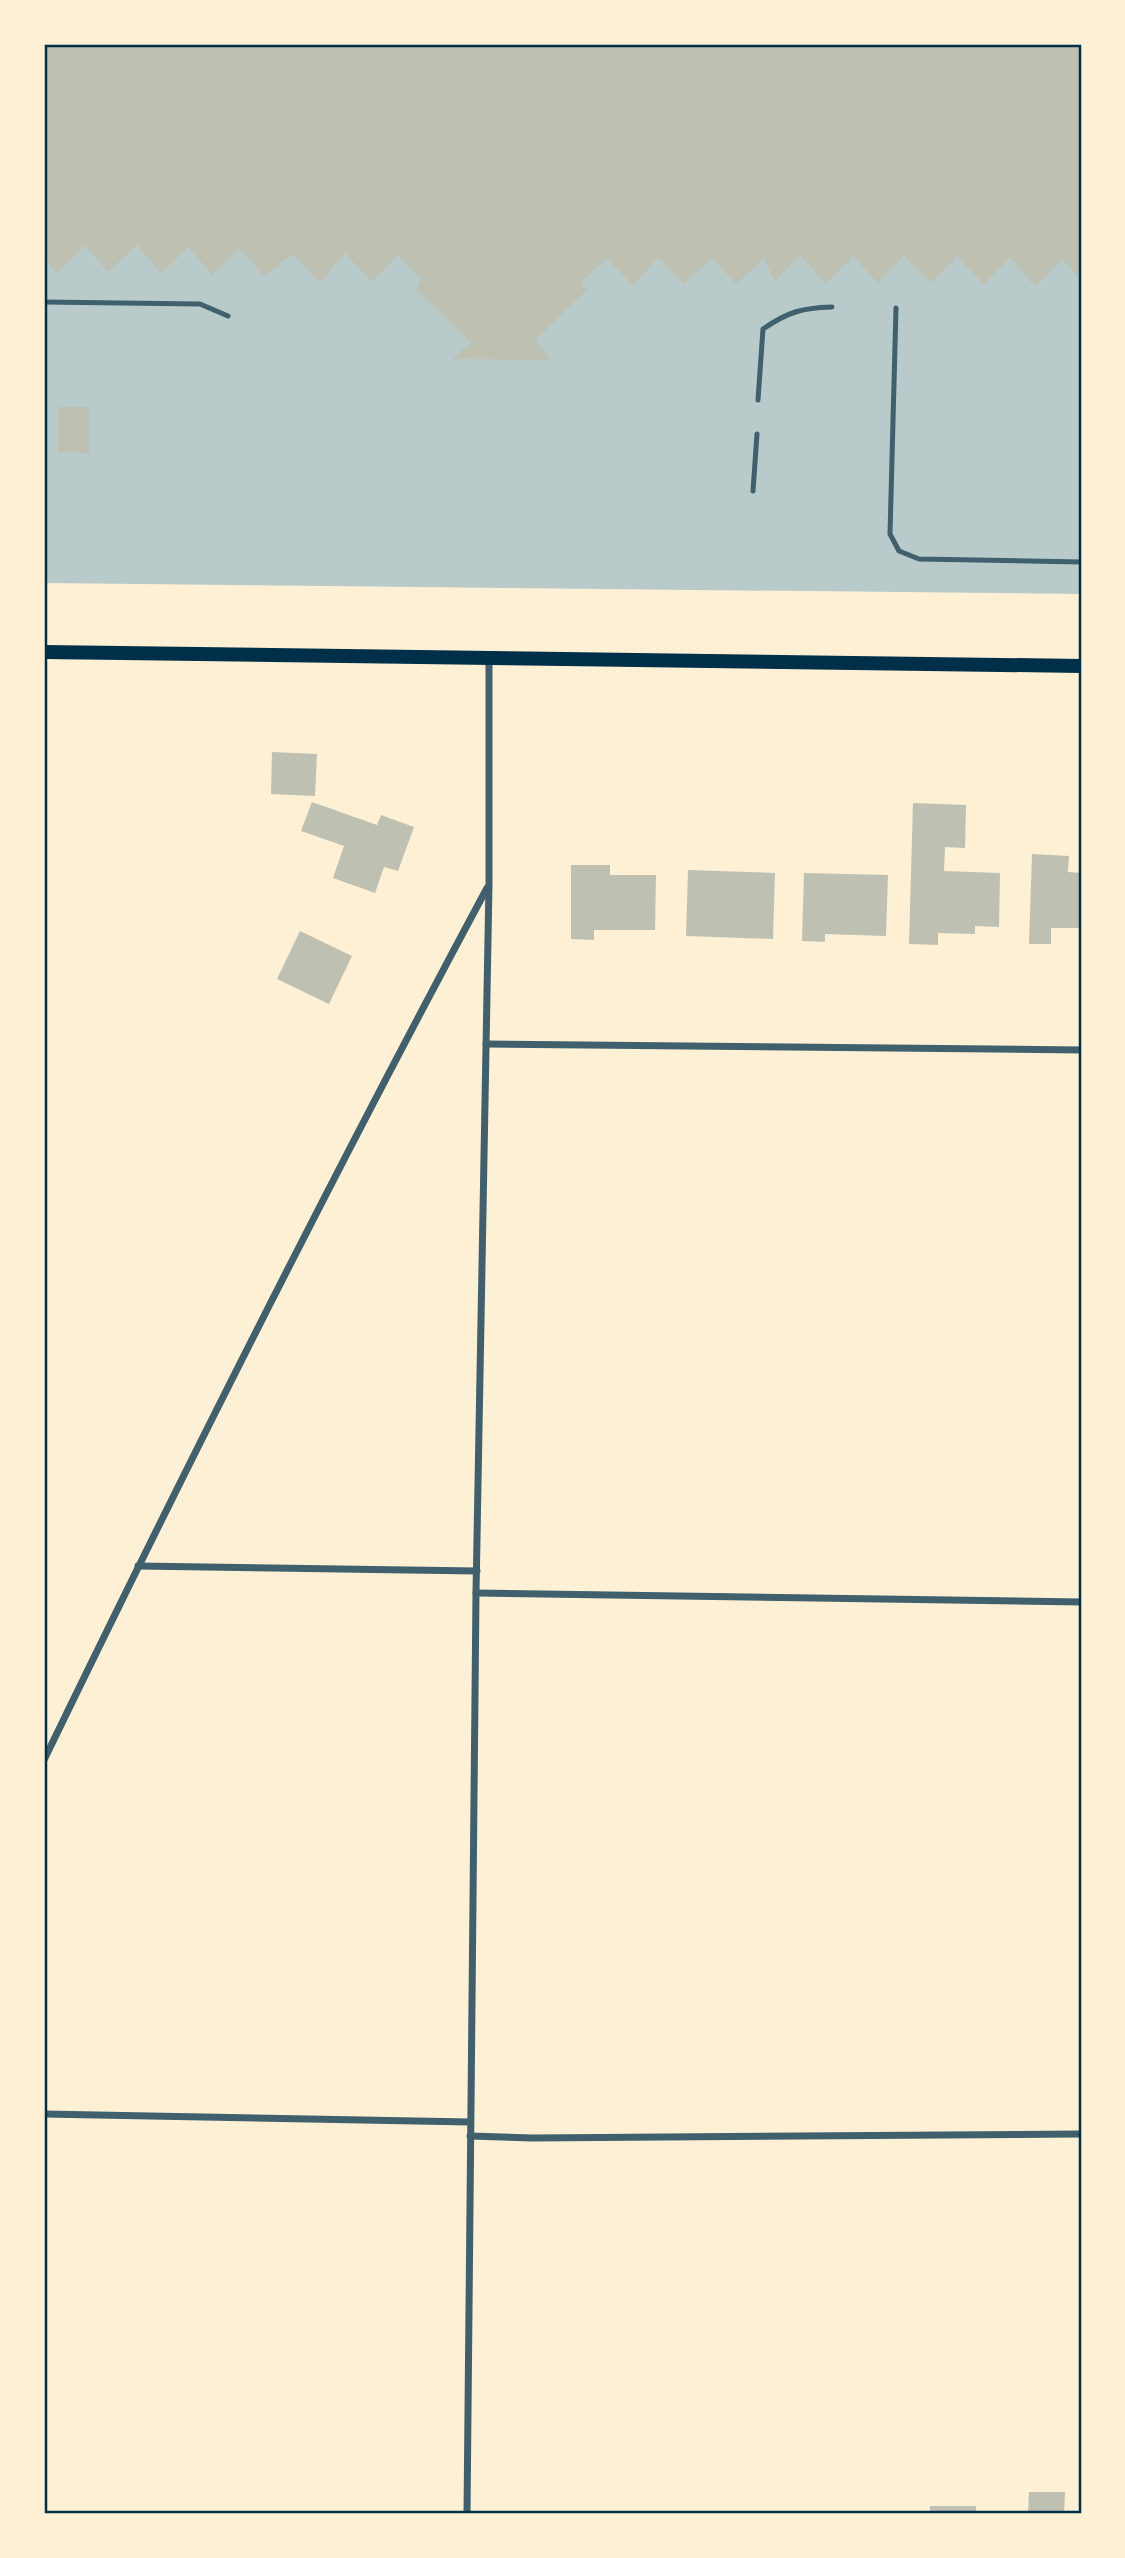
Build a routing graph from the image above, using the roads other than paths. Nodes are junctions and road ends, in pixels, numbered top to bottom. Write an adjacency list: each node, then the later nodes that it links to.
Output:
1 (44, 302): 4 (lane)
2 (832, 307): 5 (lane)
3 (896, 308): 8 (lane)
4 (228, 316)
5 (758, 400)
6 (757, 434): 7 (lane)
7 (753, 491)
8 (1081, 562)
9 (44, 652): 10 (main road)
10 (489, 656): 11 (main road); 12 (street)
11 (1081, 666)
12 (489, 884): 13 (street); 15 (street)
13 (486, 1044): 14 (street); 16 (street)
14 (1081, 1050)
15 (138, 1566): 16 (street); 19 (street)
16 (477, 1571): 17 (street)
17 (476, 1593): 18 (street); 21 (street)
18 (1081, 1602)
19 (44, 1760)
20 (44, 2114): 21 (street)
21 (470, 2122): 23 (street)
22 (1081, 2134): 23 (street)
23 (470, 2136): 24 (street)
24 (467, 2514)

